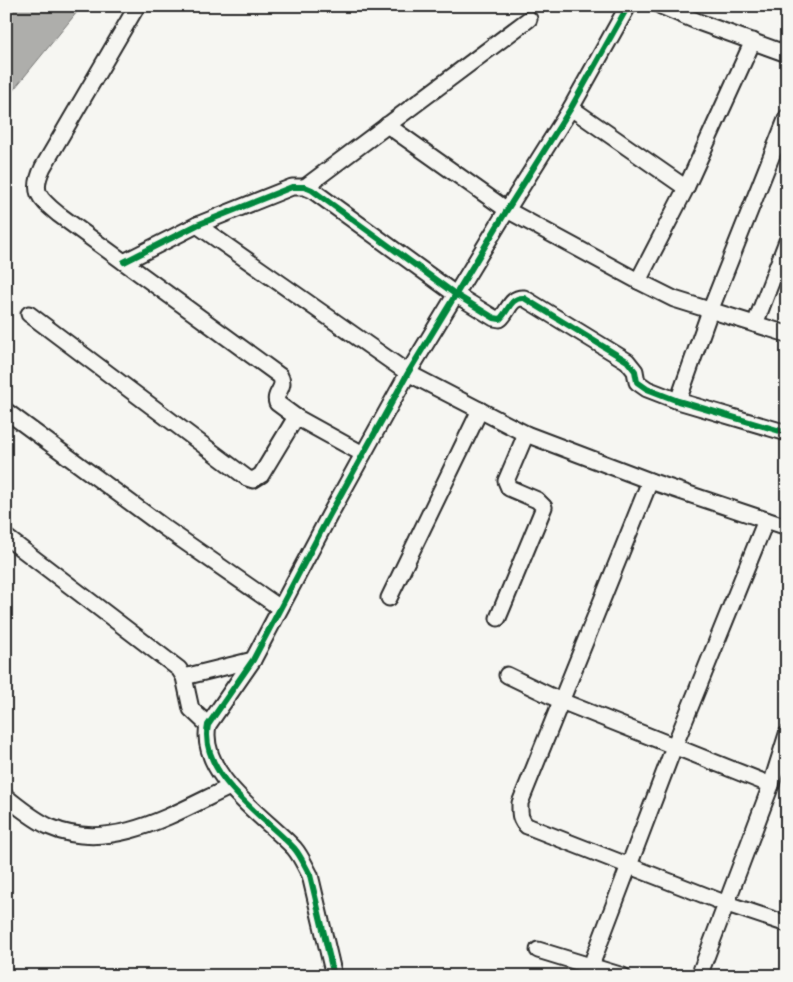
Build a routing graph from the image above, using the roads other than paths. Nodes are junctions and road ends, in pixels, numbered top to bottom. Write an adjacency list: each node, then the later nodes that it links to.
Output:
1 (137, 6): 15 (street)
2 (628, 6): 7 (street)
3 (661, 6): 5 (street)
4 (529, 19): 9 (street)
5 (753, 41): 6 (street); 11 (street)
6 (787, 54)
7 (571, 108): 11 (street); 12 (street)
8 (787, 117): 18 (street)
9 (387, 125): 10 (street); 12 (street)
10 (305, 187): 13 (street); 17 (street)
11 (686, 188): 16 (street)
12 (507, 210): 16 (street); 17 (street)
13 (197, 224): 15 (street); 22 (street)
14 (787, 241): 20 (street)
15 (124, 262): 26 (street)
16 (638, 281): 18 (street)
17 (455, 294): 22 (street); 23 (street)
18 (710, 311): 20 (street); 23 (street)
19 (29, 314): 26 (street)
20 (755, 324): 21 (street)
21 (787, 334)
22 (408, 373): 24 (street); 29 (street)
23 (678, 401): 27 (street)
24 (480, 410): 28 (street); 34 (street)
25 (6, 411): 35 (street)
26 (296, 417): 29 (street)
27 (787, 432)
28 (526, 434): 30 (street); 36 (street)
29 (363, 454): 35 (street)
30 (650, 481): 31 (street); 40 (street)
31 (766, 520): 32 (street); 43 (street)
32 (787, 527)
33 (6, 537): 39 (street)
34 (389, 598)
35 (280, 608): 37 (street)
36 (498, 618)
37 (253, 660): 39 (street); 41 (street)
38 (507, 675): 40 (street)
39 (184, 677): 41 (street)
40 (561, 701): 43 (street); 47 (street)
41 (208, 725): 45 (street)
42 (787, 734): 44 (street)
43 (674, 746): 44 (street); 47 (street)
44 (771, 785): 48 (street)
45 (230, 787): 46 (street); 52 (street)
46 (6, 797)
47 (629, 866): 48 (street); 51 (street)
48 (727, 904): 49 (street); 54 (street)
49 (787, 924)
50 (538, 950): 51 (street)
51 (589, 970): 53 (street)
52 (334, 976)
53 (623, 976)
54 (699, 976)

